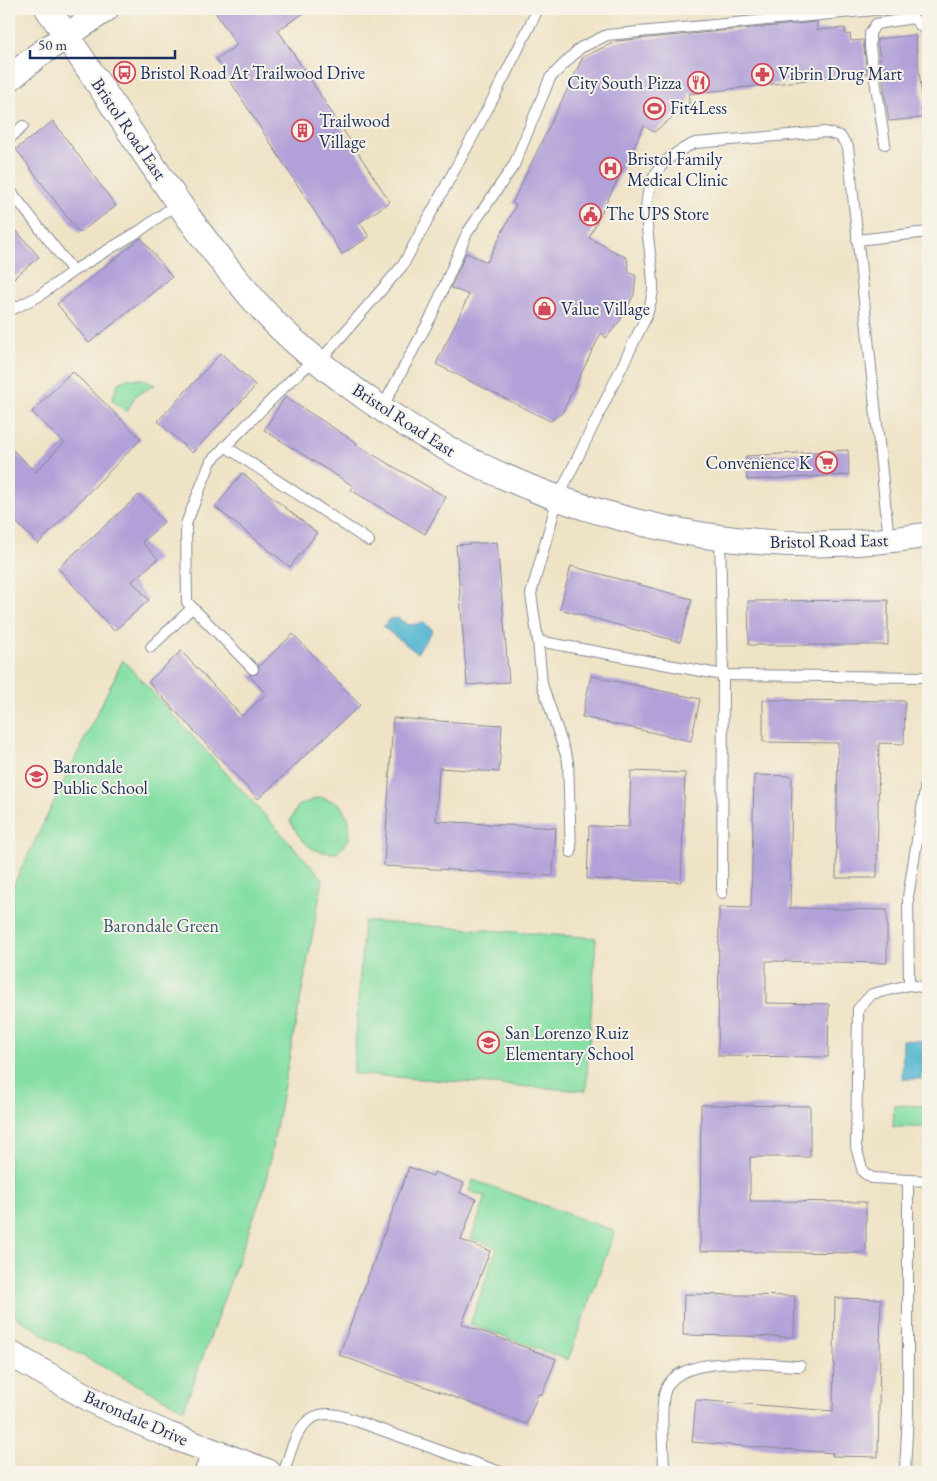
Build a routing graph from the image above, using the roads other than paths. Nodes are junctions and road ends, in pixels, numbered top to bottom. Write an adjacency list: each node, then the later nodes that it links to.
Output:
1 (48, 9): 6 (street, Bristol Road East)
2 (106, 9): 6 (street)
3 (538, 9): 17 (lane)
4 (885, 9): 18 (lane)
5 (928, 33): 10 (lane)
6 (67, 36): 7 (street); 12 (street, Bristol Road East)
7 (9, 79)
8 (23, 126): 9 (lane)
9 (9, 139)
10 (885, 144)
11 (9, 189): 15 (lane)
12 (179, 203): 15 (lane); 17 (street, Bristol Road East)
13 (928, 232): 14 (lane)
14 (857, 240): 20 (lane); 23 (lane)
15 (72, 270): 16 (lane)
16 (9, 311)
17 (317, 361): 18 (street, Bristol Road East); 19 (lane)
18 (382, 409): 20 (street, Bristol Road East)
19 (225, 446): 24 (lane); 25 (lane)
20 (558, 498): 22 (street, Bristol Road East); 26 (lane)
21 (928, 535): 23 (street, Bristol Road East)
22 (720, 538): 23 (street, Bristol Road East); 29 (lane)
23 (889, 540)
24 (369, 541)
25 (192, 608): 27 (lane); 28 (lane)
26 (538, 641): 29 (lane); 32 (lane)
27 (151, 647)
28 (253, 669)
29 (723, 675): 30 (lane); 33 (lane)
30 (928, 677)
31 (928, 771): 34 (lane)
32 (571, 852)
33 (722, 893)
34 (909, 985): 35 (lane); 36 (lane)
35 (928, 988)
36 (908, 1180): 37 (lane); 45 (lane)
37 (928, 1181)
38 (9, 1353): 40 (street, Barondale Drive)
39 (800, 1366): 44 (lane)
40 (208, 1462): 41 (street, Barondale Drive)
41 (268, 1472)
42 (284, 1472): 43 (lane)
43 (500, 1472)
44 (664, 1472)
45 (904, 1472)

